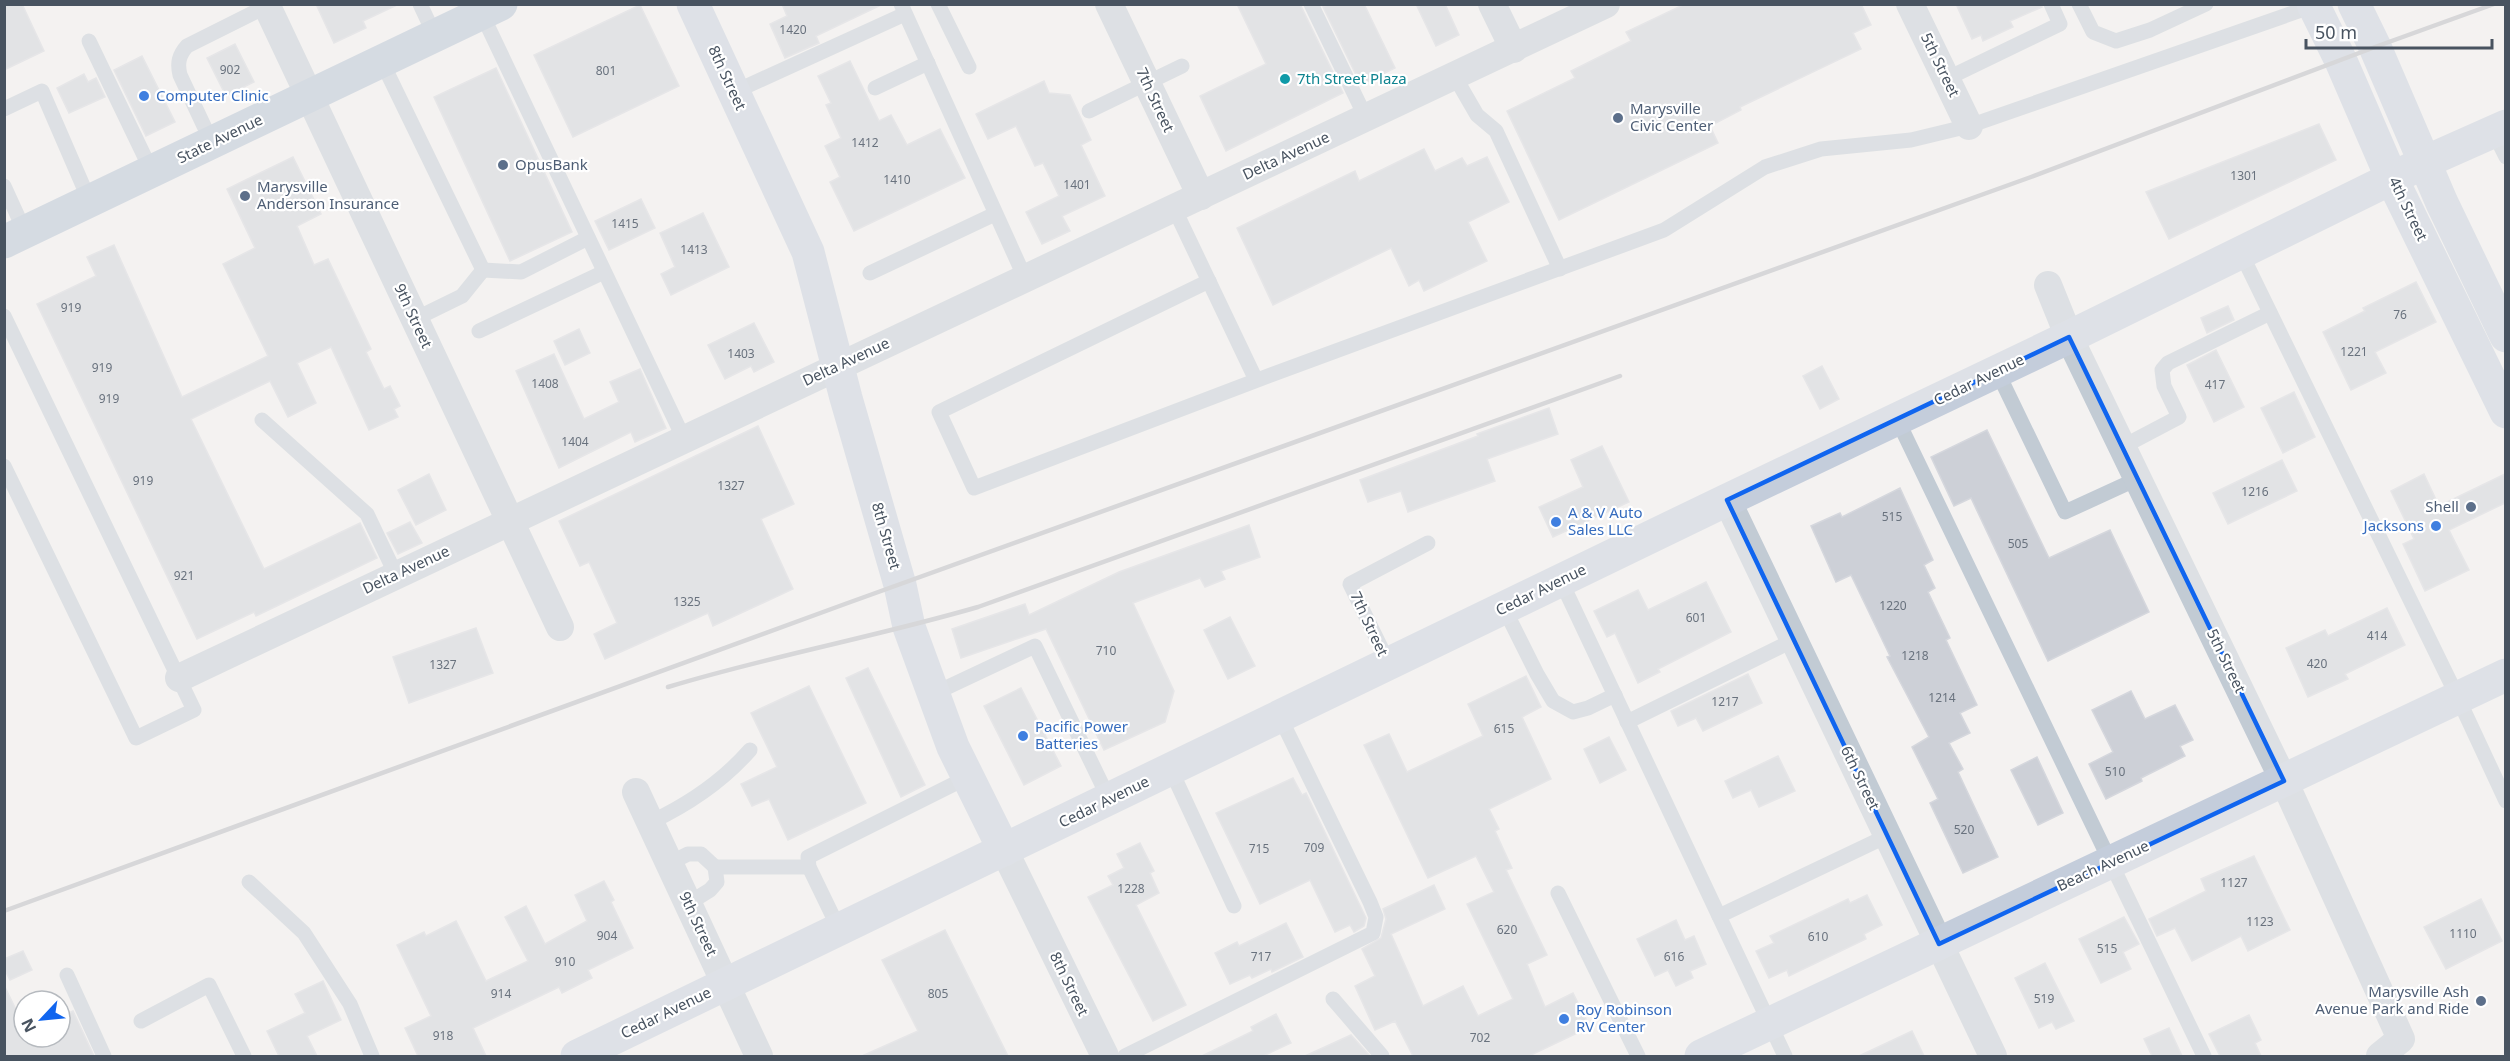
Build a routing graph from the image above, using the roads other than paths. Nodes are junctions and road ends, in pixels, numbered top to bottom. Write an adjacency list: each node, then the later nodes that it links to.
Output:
1 (420, 4): 17 (lane)
2 (693, 4): 28 (street, 8th Street)
3 (938, 4): 22 (lane)
4 (1109, 4): 26 (street, 7th Street)
5 (1311, 4): 32 (lane)
6 (1492, 4): 19 (street)
7 (1606, 4): 19 (street, Delta Avenue)
8 (1910, 4): 25 (street, 5th Street)
9 (2051, 4): 25 (lane)
10 (2079, 4): 11 (lane)
11 (2206, 4)
12 (2354, 4): 36 (street)
13 (267, 5): 29 (street, 9th Street); 35 (lane)
14 (2313, 5): 33 (lane); 38 (street, 4th Street)
15 (487, 8): 17 (main road, State Avenue); 45 (lane)
16 (903, 9): 21 (lane); 28 (lane)
17 (435, 36): 20 (main road, State Avenue)
18 (89, 41): 37 (lane)
19 (1514, 50): 24 (street, Delta Avenue)
20 (382, 62): 29 (main road, State Avenue); 48 (lane)
21 (928, 63): 27 (lane); 43 (lane)
22 (969, 66)
23 (1182, 66): 26 (lane)
24 (1455, 77): 32 (street, Delta Avenue); 47 (lane)
25 (1946, 79): 33 (street, 5th Street)
26 (1147, 84): 31 (lane); 40 (street, 7th Street)
27 (875, 88)
28 (734, 92): 61 (street, 8th Street)
29 (310, 96): 35 (main road, State Avenue); 57 (street, 9th Street)
30 (4, 109): 41 (lane)
31 (1089, 111)
32 (1366, 118): 40 (street, Delta Avenue)
33 (1969, 126): 47 (lane)
34 (2501, 138): 36 (street, Cedar Avenue)
35 (212, 143): 37 (main road, State Avenue)
36 (2425, 162): 38 (street, Cedar Avenue); 54 (street)
37 (152, 172): 41 (main road, State Avenue)
38 (2392, 179): 46 (street, Cedar Avenue); 64 (street, 4th Street)
39 (4, 186): 44 (lane)
40 (1201, 196): 42 (street, Delta Avenue)
41 (90, 202): 44 (main road, State Avenue)
42 (1174, 208): 51 (street, Delta Avenue); 52 (lane)
43 (995, 214): 50 (lane); 51 (lane)
44 (15, 237)
45 (588, 238): 48 (lane); 49 (lane)
46 (2241, 253): 55 (lane); 60 (street, Cedar Avenue)
47 (1560, 269): 63 (lane)
48 (483, 270): 57 (lane)
49 (604, 272): 58 (lane); 67 (lane)
50 (870, 273)
51 (1025, 278): 61 (street, Delta Avenue)
52 (1209, 281): 63 (lane); 63 (lane)
53 (2048, 285): 60 (street, 5th Street)
54 (2497, 297): 59 (street)
55 (2270, 313): 68 (lane); 84 (lane)
56 (4, 316): 81 (lane)
57 (415, 319): 72 (street, 9th Street)
58 (479, 331)
59 (2505, 336)
60 (2069, 337): 62 (street, Cedar Avenue); 68 (street, 5th Street)
61 (838, 366): 67 (street, Delta Avenue); 82 (street, 8th Street)
62 (1998, 371): 65 (street, Cedar Avenue); 70 (lane)
63 (1256, 380)
64 (2505, 412)
65 (1897, 419): 71 (street, Cedar Avenue); 97 (lane)
66 (262, 420): 74 (lane)
67 (684, 439): 72 (street, Delta Avenue)
68 (2122, 447): 70 (street, 5th Street)
69 (4, 466): 81 (lane)
70 (2137, 479): 90 (street, 5th Street)
71 (1727, 500): 75 (street, Cedar Avenue); 78 (street, 6th Street)
72 (510, 521): 74 (street, Delta Avenue); 77 (street, 9th Street)
73 (1428, 543): 79 (lane, 7th Street)
74 (396, 575): 81 (street, Delta Avenue)
75 (1561, 581): 76 (street, Cedar Avenue); 83 (lane)
76 (1504, 608): 79 (street, Cedar Avenue); 83 (lane)
77 (560, 627)
78 (1794, 640): 86 (lane); 95 (street, 6th Street)
79 (1389, 664): 85 (street, Cedar Avenue)
80 (2505, 675): 84 (street, Beach Avenue)
81 (179, 678)
82 (933, 694): 89 (street, 8th Street); 92 (lane)
83 (1615, 695): 86 (lane)
84 (2458, 698): 90 (street, Beach Avenue); 93 (lane)
85 (1280, 717): 88 (street, Cedar Avenue); 120 (lane)
86 (1627, 722): 105 (lane)
87 (750, 750): 94 (lane)
88 (1171, 770): 92 (street, Cedar Avenue); 104 (lane)
89 (968, 777): 96 (street, 8th Street); 100 (lane)
90 (2284, 781): 97 (street, Beach Avenue); 113 (street, 5th Street)
91 (636, 792): 94 (street, 9th Street)
92 (1109, 799): 96 (street, Cedar Avenue)
93 (2505, 801)
94 (651, 822): 98 (street, 9th Street)
95 (1887, 836): 105 (lane); 107 (street, 6th Street)
96 (1004, 850): 106 (street, Cedar Avenue); 119 (street, 8th Street)
97 (2112, 862): 107 (street, Beach Avenue); 126 (lane)
98 (670, 863): 99 (lane); 103 (street, 9th Street)
99 (715, 867): 100 (lane); 103 (lane)
100 (809, 867): 106 (lane)
101 (249, 882): 116 (lane)
102 (1558, 893): 122 (lane)
103 (689, 903): 109 (street, 9th Street)
104 (1234, 906)
105 (1719, 916): 112 (lane)
106 (839, 929): 109 (street, Cedar Avenue)
107 (1939, 944): 112 (street, Beach Avenue); 125 (street, 6th Street)
108 (67, 975): 114 (lane)
109 (726, 983): 117 (street, Cedar Avenue); 118 (street, 9th Street)
110 (1333, 999): 121 (lane)
111 (141, 1021): 115 (lane)
112 (1771, 1023): 123 (street, Beach Avenue); 124 (lane)
113 (2390, 1048)
114 (104, 1056)
115 (244, 1056)
116 (372, 1056)
117 (577, 1056)
118 (759, 1056)
119 (1105, 1056)
120 (1125, 1056)
121 (1382, 1056)
122 (1638, 1056)
123 (1701, 1056)
124 (1785, 1056)
125 (1993, 1056)
126 (2204, 1056)

